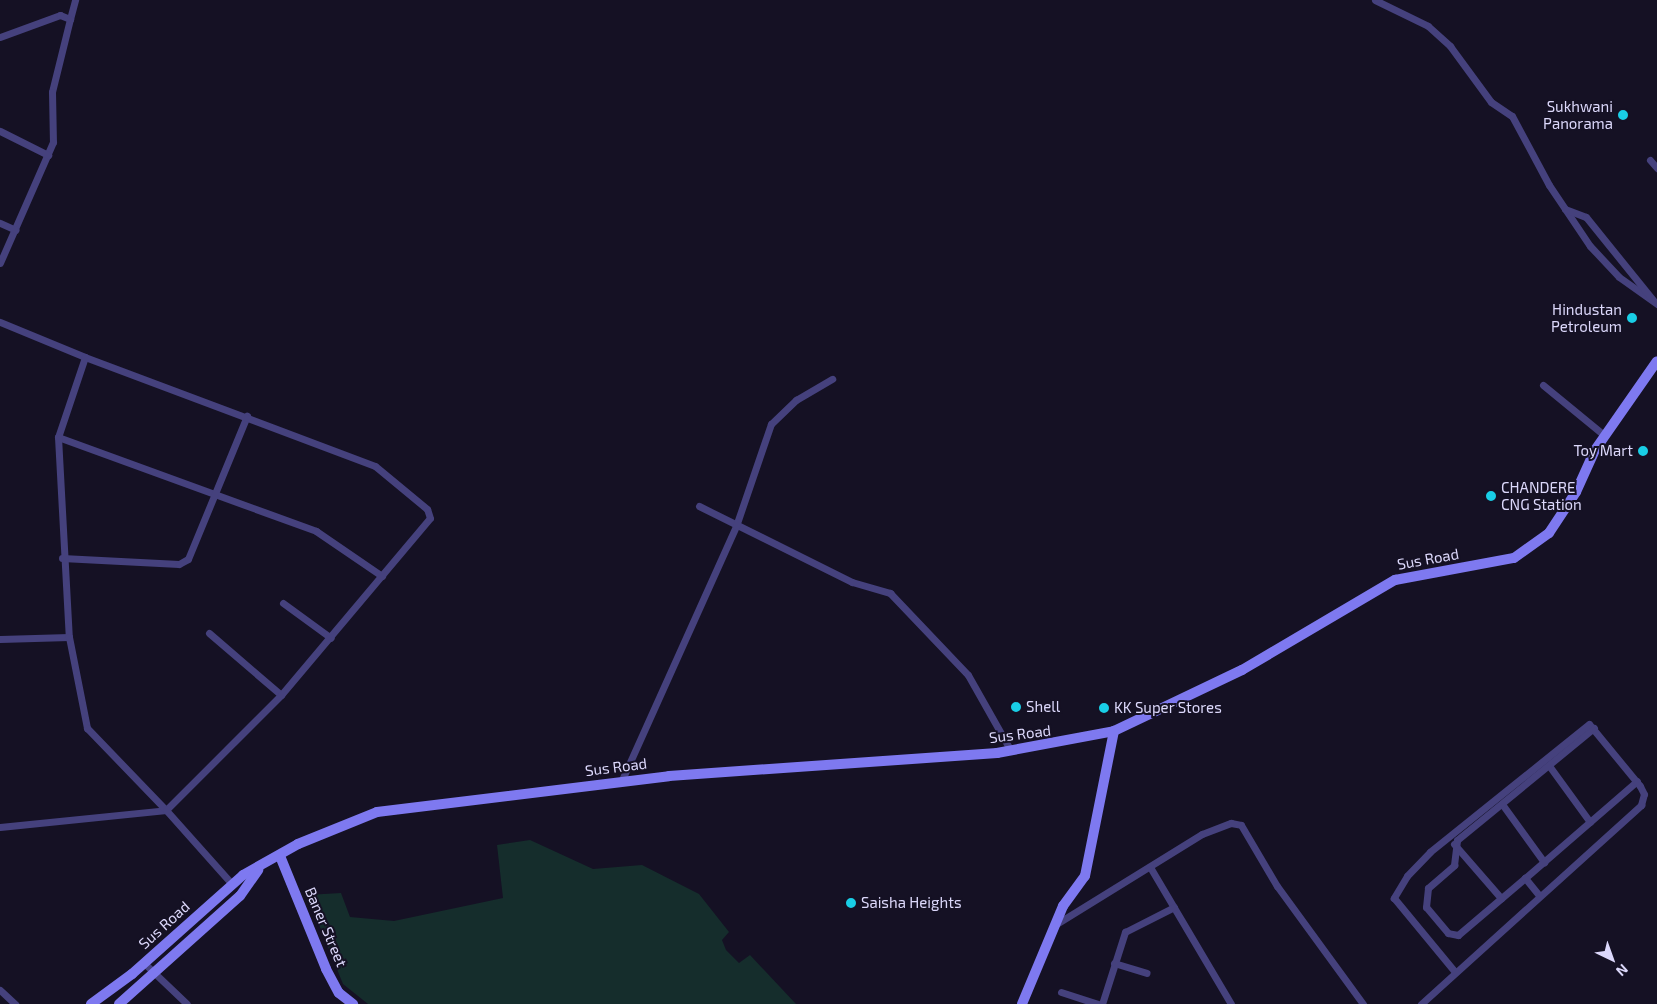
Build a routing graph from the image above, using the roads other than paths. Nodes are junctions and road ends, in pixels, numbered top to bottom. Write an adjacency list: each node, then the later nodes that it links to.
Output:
1 (75, 0): 3 (street)
2 (1376, 0): 9 (street)
3 (70, 19): 4 (street); 6 (street)
4 (0, 37)
5 (0, 131): 6 (street)
6 (48, 155): 11 (street)
7 (1650, 160): 8 (street)
8 (1657, 168)
9 (1565, 209): 13 (street); 13 (street)
10 (0, 223): 11 (street)
11 (16, 230): 12 (street)
12 (0, 263)
13 (1655, 302)
14 (0, 322): 15 (street)
15 (85, 357): 19 (street); 21 (street)
16 (1657, 361): 20 (main road, Sus Road)
17 (832, 379): 24 (street)
18 (1543, 385): 20 (street)
19 (247, 416): 22 (street); 26 (street)
20 (1604, 436): 34 (main road, Sus Road)
21 (58, 437): 22 (street); 25 (street)
22 (214, 491): 25 (street); 26 (street)
23 (699, 506): 24 (street)
24 (736, 526): 35 (street); 38 (street)
25 (62, 558): 29 (street)
26 (382, 576): 30 (street)
27 (283, 603): 30 (street)
28 (209, 633): 32 (street)
29 (69, 637): 31 (street); 40 (street)
30 (331, 638): 32 (street)
31 (0, 639)
32 (281, 695): 40 (street)
33 (1594, 728): 36 (street); 37 (street); 56 (street)
34 (1114, 731): 35 (main road, Sus Road); 53 (main road)
35 (1011, 751): 38 (main road, Sus Road)
36 (1550, 767): 39 (street); 41 (street)
37 (1637, 781): 41 (street); 50 (street)
38 (621, 782): 44 (main road, Sus Road)
39 (1502, 804): 43 (street); 45 (street)
40 (166, 810): 42 (street); 49 (street)
41 (1590, 822): 45 (street)
42 (0, 827)
43 (1454, 844): 51 (street); 51 (street)
44 (280, 856): 47 (main road, Sus Road); 65 (main road, Baner Street)
45 (1544, 862): 48 (street)
46 (1150, 867): 52 (street); 53 (street); 69 (street)
47 (258, 870): 49 (main road, Sus Road); 57 (main road, Sus Road)
48 (1525, 878): 50 (street); 51 (street)
49 (232, 884): 54 (main road, Sus Road)
50 (1538, 894): 56 (street)
51 (1501, 898)
52 (1174, 907): 55 (street); 68 (street)
53 (1053, 926): 66 (main road)
54 (144, 963): 57 (street); 62 (main road, Sus Road)
55 (1114, 963): 58 (street); 67 (street)
56 (1456, 972): 70 (street)
57 (155, 974): 63 (main road, Sus Road); 64 (street)
58 (1146, 974)
59 (0, 990): 61 (street)
60 (1061, 992): 67 (street)
61 (15, 1004)
62 (91, 1004)
63 (119, 1004)
64 (188, 1004)
65 (353, 1004)
66 (1022, 1004)
67 (1100, 1004)
68 (1231, 1004)
69 (1363, 1004)
70 (1420, 1004)

